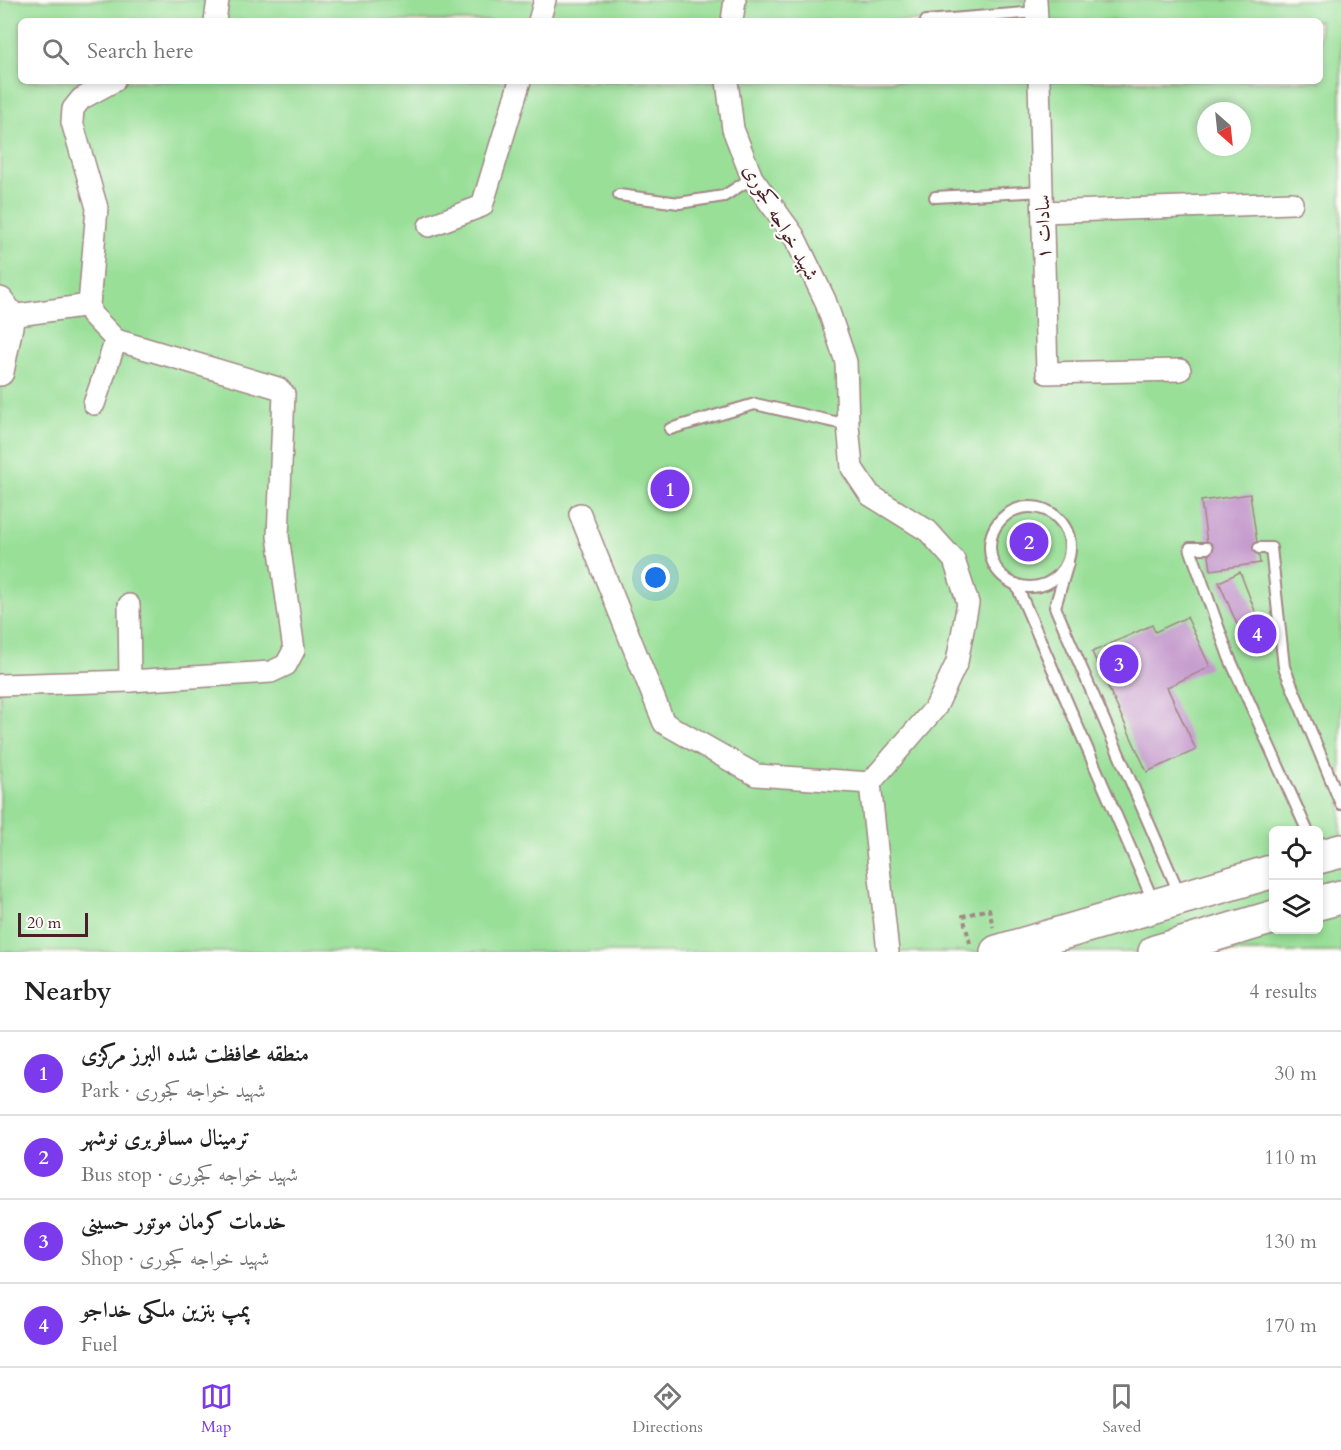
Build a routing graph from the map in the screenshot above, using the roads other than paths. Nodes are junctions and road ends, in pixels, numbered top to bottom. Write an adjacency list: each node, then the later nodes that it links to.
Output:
1 (218, 0): 5 (street)
2 (545, 0): 6 (street)
3 (735, 0): 7 (street)
4 (1037, 11): 8 (lane)
5 (216, 18)
6 (540, 18)
7 (732, 18)
8 (960, 18)
9 (108, 84): 20 (street)
10 (519, 84): 19 (street)
11 (727, 84): 13 (street, شهید خواجه کجوری)
12 (1039, 84): 14 (street, سادات ۱)
13 (752, 178): 15 (lane); 26 (street, شهید خواجه کجوری)
14 (1043, 191): 16 (lane); 18 (street, سادات ۱)
15 (619, 195)
16 (935, 197)
17 (1292, 202): 18 (street)
18 (1043, 212): 23 (street, سادات ۱)
19 (429, 226)
20 (89, 304): 21 (street); 22 (street)
21 (5, 308): 24 (street)
22 (116, 340): 25 (street); 34 (street)
23 (1180, 370)
24 (0, 372)
25 (94, 404)
26 (848, 425): 27 (lane); 36 (street, شهید خواجه کجوری)
27 (670, 429)
28 (580, 514): 36 (street)
29 (1207, 548): 38 (lane)
30 (1259, 548): 37 (lane)
31 (1068, 563): 32 (lane); 32 (lane); 43 (lane)
32 (1016, 584): 43 (lane)
33 (129, 605): 34 (street)
34 (130, 681): 35 (street)
35 (0, 685)
36 (870, 783): 46 (street)
37 (1341, 804)
38 (1305, 826)
39 (1341, 851): 40 (highway)
40 (1323, 856)
41 (1269, 872): 43 (highway)
42 (1341, 897): 44 (highway)
43 (1168, 902): 47 (highway)
44 (1323, 902)
45 (1269, 918): 48 (highway)
46 (888, 952)
47 (997, 952)
48 (1155, 952)

